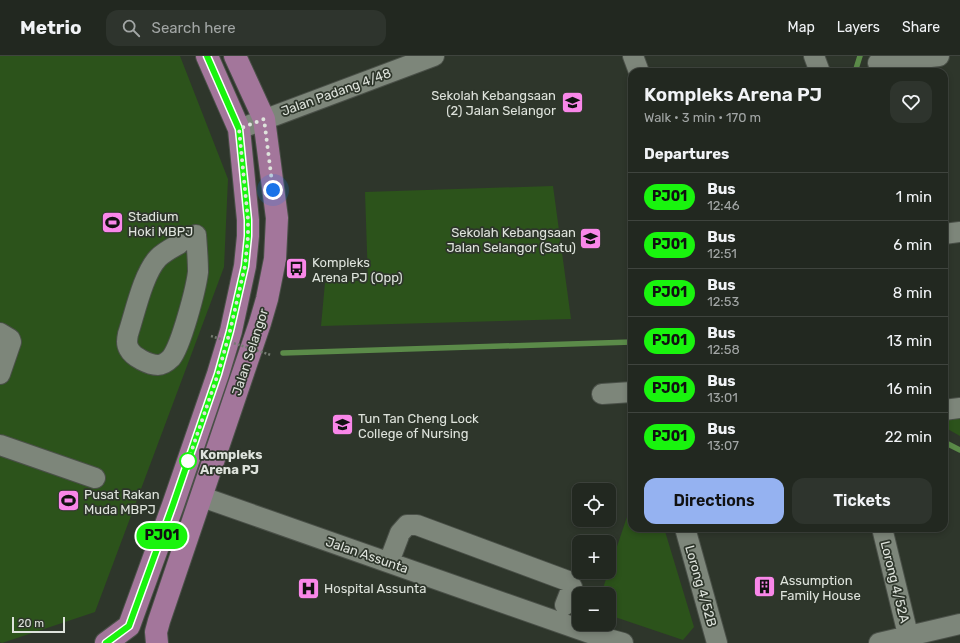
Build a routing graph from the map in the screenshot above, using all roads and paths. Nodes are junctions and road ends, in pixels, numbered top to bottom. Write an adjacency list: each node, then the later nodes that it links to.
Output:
1 (207, 56): 11 (main road, Jalan Selangor)
2 (235, 56): 10 (main road, Jalan Selangor)
3 (434, 56): 10 (street, Jalan Padang 4/48)
4 (633, 56): 8 (street)
5 (814, 56): 9 (street)
6 (939, 56): 7 (street)
7 (878, 63)
8 (638, 68)
9 (818, 68)
10 (264, 119): 11 (street, Jalan Padang 4/48); 25 (main road, Jalan Selangor)
11 (239, 129): 32 (main road, Jalan Selangor)
12 (960, 232): 13 (street)
13 (948, 234)
14 (187, 240): 14 (street)
15 (0, 333): 18 (street)
16 (211, 336): 17 (path, bridge)
17 (271, 355)
18 (0, 374)
19 (628, 392): 20 (street)
20 (602, 394)
21 (960, 408): 22 (street)
22 (948, 410)
23 (2, 450): 24 (street)
24 (95, 478)
25 (202, 496): 28 (street, Jalan Assunta); 33 (main road, Jalan Selangor)
26 (686, 532): 35 (street, Lorong 4/52B)
27 (883, 532): 31 (street, Lorong 4/52A)
28 (389, 562): 29 (street); 34 (street, Jalan Assunta)
29 (564, 605)
30 (960, 624): 31 (street)
31 (909, 640): 36 (street)
32 (106, 643)
33 (157, 643)
34 (623, 643)
35 (717, 643)
36 (880, 643)

